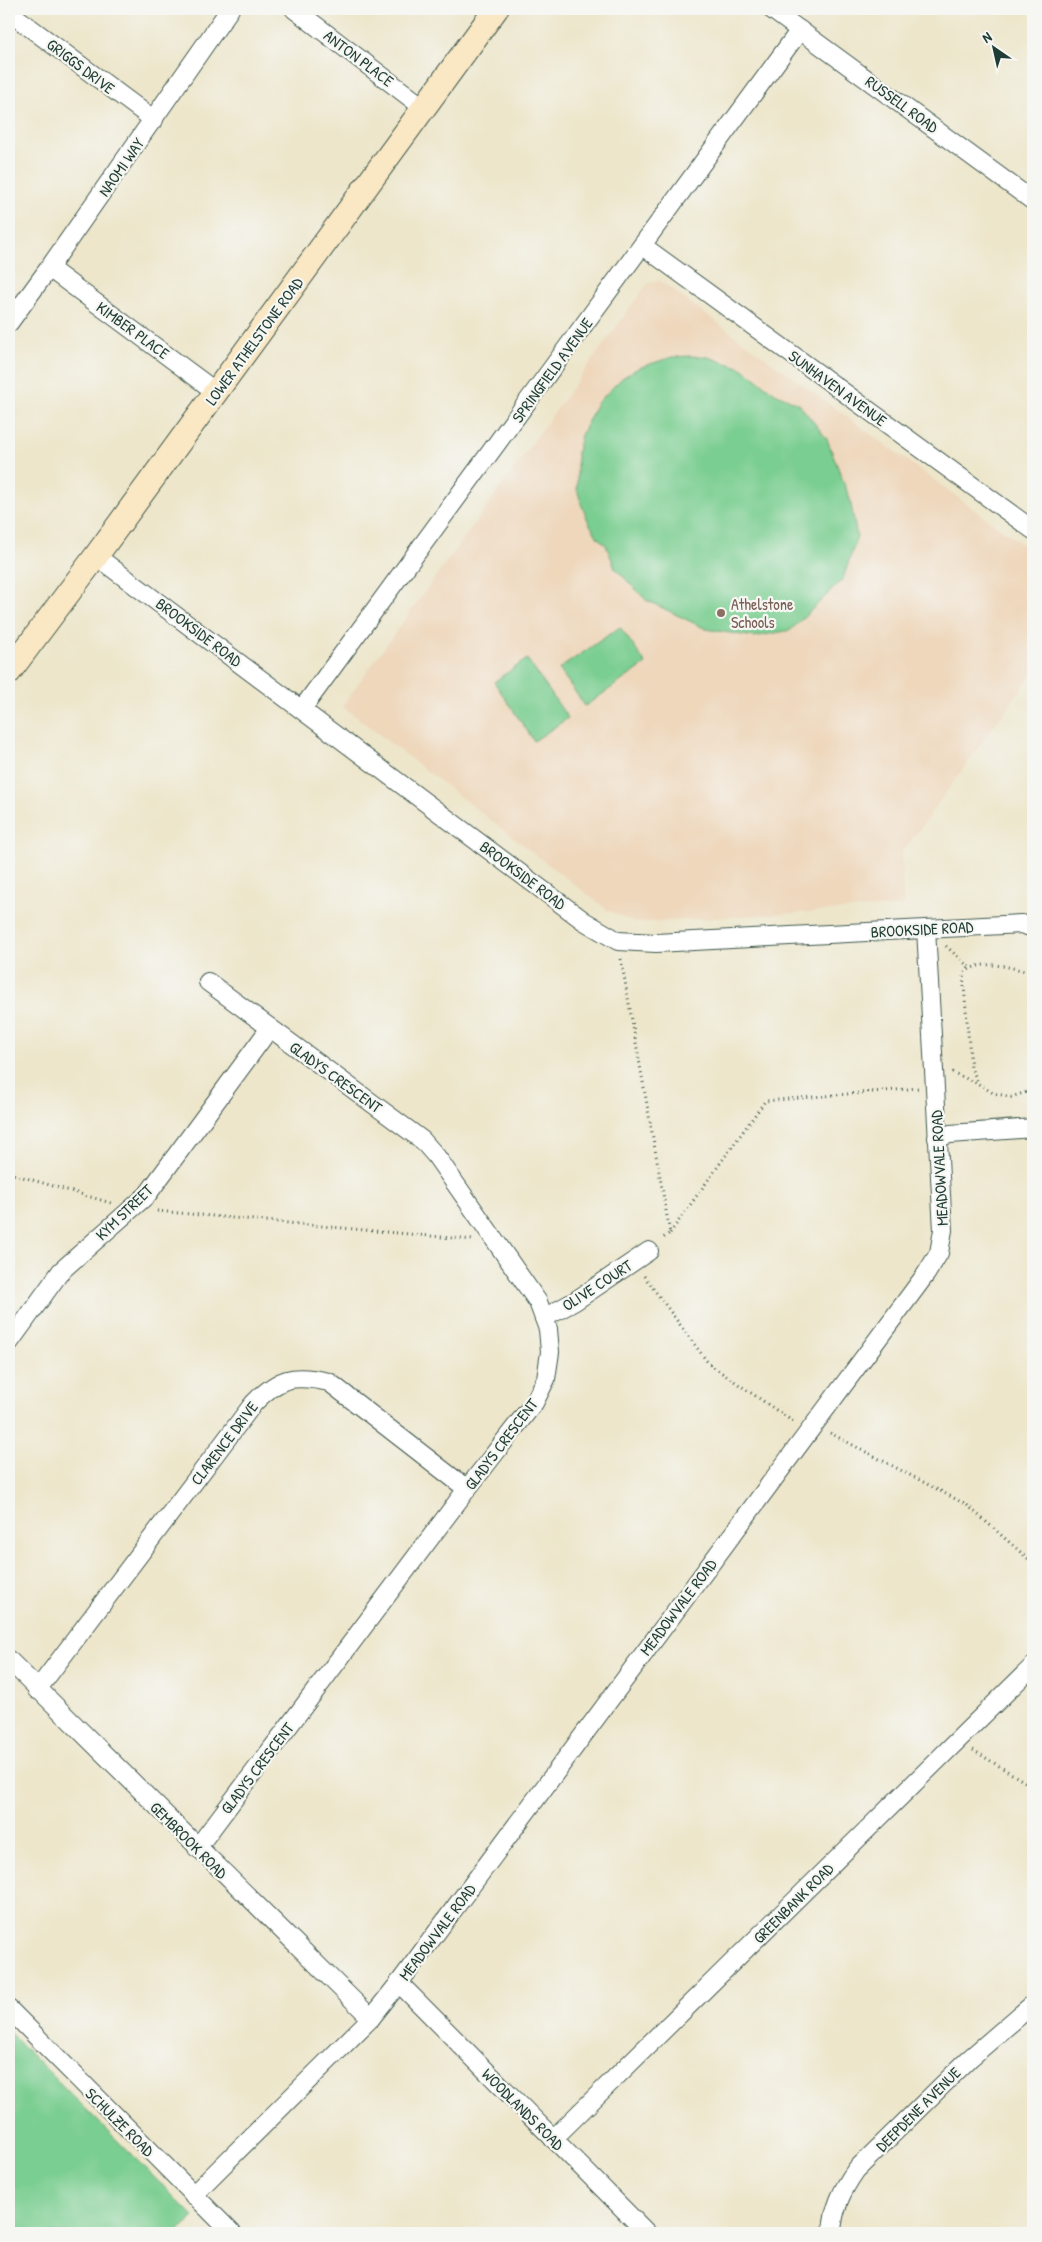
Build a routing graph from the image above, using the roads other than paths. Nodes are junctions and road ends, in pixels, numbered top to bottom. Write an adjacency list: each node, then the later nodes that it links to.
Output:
1 (230, 9): 8 (street, NAOMI WAY)
2 (294, 9): 7 (street, ANTON PLACE)
3 (496, 9): 7 (street, LOWER ATHELSTONE ROAD)
4 (771, 9): 6 (street, RUSSELL ROAD)
5 (9, 12): 8 (street, GRIGGS DRIVE)
6 (800, 30): 9 (street, RUSSELL ROAD); 10 (street, SPRINGFIELD AVENUE)
7 (424, 108): 13 (street, LOWER ATHELSTONE ROAD)
8 (154, 120): 11 (street, NAOMI WAY)
9 (1033, 201)
10 (643, 246): 14 (street, SUNHAVEN AVENUE); 17 (street, SPRINGFIELD AVENUE)
11 (49, 268): 12 (street, NAOMI WAY); 13 (street, KIMBER PLACE)
12 (9, 322)
13 (216, 392): 15 (street, LOWER ATHELSTONE ROAD)
14 (1033, 530)
15 (96, 556): 16 (street, LOWER ATHELSTONE ROAD); 17 (street, BROOKSIDE ROAD)
16 (9, 672)
17 (302, 709): 19 (street, BROOKSIDE ROAD)
18 (1033, 928): 19 (street, BROOKSIDE ROAD)
19 (926, 929): 23 (street, MEADOWVALE ROAD)
20 (208, 982): 21 (street, GLADYS CRESCENT)
21 (270, 1028): 25 (street, GLADYS CRESCENT); 26 (street, KYM STREET)
22 (1033, 1128): 23 (street)
23 (937, 1138): 32 (street, MEADOWVALE ROAD)
24 (649, 1251): 25 (street, OLIVE COURT)
25 (544, 1318): 27 (street, GLADYS CRESCENT)
26 (9, 1343)
27 (467, 1489): 30 (street, CLARENCE DRIVE); 31 (street, GLADYS CRESCENT)
28 (9, 1660): 30 (street, GEMBROOK ROAD)
29 (1033, 1666): 36 (street, GREENBANK ROAD)
30 (38, 1690): 31 (street, GEMBROOK ROAD)
31 (197, 1848): 35 (street, GEMBROOK ROAD)
32 (399, 1983): 35 (street, MEADOWVALE ROAD); 36 (street, WOODLANDS ROAD)
33 (1033, 2004): 40 (street, DEEPDENE AVENUE)
34 (9, 2009): 37 (street, SCHULZE ROAD)
35 (371, 2018): 37 (street, MEADOWVALE ROAD)
36 (553, 2139): 39 (street, WOODLANDS ROAD)
37 (193, 2195): 38 (street, SCHULZE ROAD)
38 (232, 2233)
39 (647, 2233)
40 (832, 2233)

